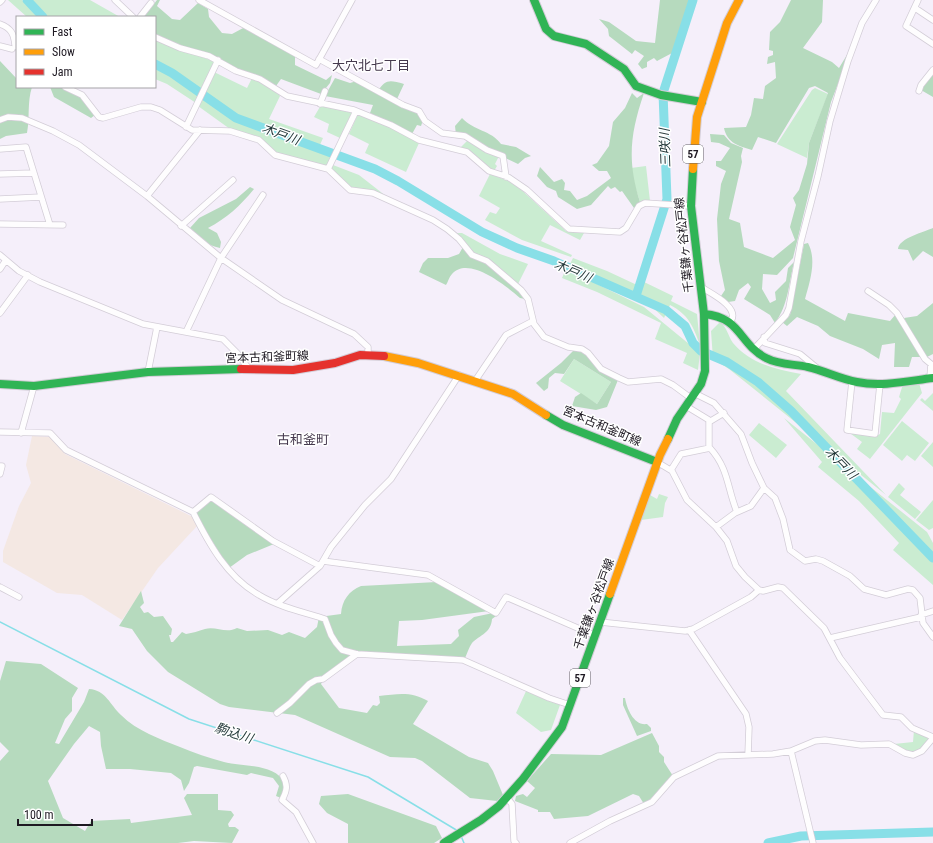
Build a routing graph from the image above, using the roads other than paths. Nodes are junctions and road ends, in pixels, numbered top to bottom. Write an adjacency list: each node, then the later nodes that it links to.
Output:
1 (115, 0): 10 (street)
2 (199, 0): 19 (street)
3 (352, 0): 19 (street)
4 (534, 0): 25 (street)
5 (739, 0): 25 (street, 千葉鎌ヶ谷松戸線 / 57)
6 (876, 0): 59 (street)
7 (918, 0): 9 (street)
8 (151, 3): 11 (street)
9 (915, 8): 12 (street); 15 (street)
10 (132, 16)
11 (141, 16)
12 (933, 20)
13 (0, 24): 17 (street)
14 (156, 38): 20 (street)
15 (933, 44)
16 (0, 46): 17 (street)
17 (15, 47): 18 (street)
18 (10, 56)
19 (319, 59): 35 (street)
20 (218, 60): 26 (street); 29 (street)
21 (933, 70): 24 (street)
22 (67, 88): 29 (street)
23 (325, 91): 26 (street)
24 (919, 91)
25 (702, 102): 41 (street, 千葉鎌ヶ谷松戸線 / 57)
26 (320, 104): 27 (street)
27 (356, 111): 32 (street); 35 (street)
28 (0, 120): 39 (street)
29 (186, 127): 30 (street)
30 (200, 130): 32 (street); 39 (street)
31 (0, 149): 33 (street)
32 (328, 169): 55 (street)
33 (34, 173): 34 (street); 38 (street)
34 (0, 174)
35 (506, 177): 41 (street)
36 (233, 180): 45 (street)
37 (263, 195): 47 (street)
38 (41, 196): 40 (street); 43 (street)
39 (147, 196): 45 (street)
40 (0, 199)
41 (691, 206): 51 (street, 千葉鎌ヶ谷松戸線 / 57)
42 (0, 224): 43 (street)
43 (50, 225): 44 (street)
44 (63, 225)
45 (181, 226): 47 (street)
46 (0, 255): 48 (street)
47 (221, 258): 58 (street); 61 (street)
48 (6, 260): 49 (street); 50 (street)
49 (0, 269)
50 (28, 275): 53 (street); 57 (street)
51 (700, 287): 54 (street, 千葉鎌ヶ谷松戸線 / 57); 56 (street)
52 (868, 291): 66 (street)
53 (0, 313)
54 (704, 314): 56 (street); 72 (street, 千葉鎌ヶ谷松戸線 / 57)
55 (533, 321): 67 (street); 72 (street)
56 (731, 321): 60 (street)
57 (156, 327): 58 (street); 64 (street)
58 (186, 332): 62 (street)
59 (764, 338): 60 (street); 63 (street)
60 (754, 349): 63 (street)
61 (368, 354): 62 (street, 宮本古和釜町線); 65 (street, 宮本古和釜町線)
62 (249, 369): 64 (street, 宮本古和釜町線)
63 (819, 370): 68 (street)
64 (148, 372): 71 (street, 宮本古和釜町線)
65 (459, 376): 67 (street, 宮本古和釜町線); 87 (street)
66 (932, 378): 70 (street)
67 (475, 381): 79 (street, 宮本古和釜町線)
68 (852, 381): 70 (street); 70 (street)
69 (0, 384): 71 (street, 宮本古和釜町線)
70 (880, 384)
71 (34, 386): 77 (street)
72 (694, 396): 73 (street, 千葉鎌ヶ谷松戸線 / 57); 74 (street)
73 (686, 406): 75 (street); 79 (street, 千葉鎌ヶ谷松戸線 / 57)
74 (724, 413): 75 (street); 83 (street)
75 (709, 422): 78 (street)
76 (0, 432): 77 (street)
77 (21, 433): 84 (street)
78 (709, 448): 81 (street); 85 (street)
79 (657, 462): 81 (street); 94 (street, 千葉鎌ヶ谷松戸線 / 57)
80 (0, 466): 82 (street)
81 (671, 470): 86 (street)
82 (0, 474)
83 (764, 488): 85 (street); 93 (street)
84 (193, 512): 87 (street); 91 (street)
85 (737, 512): 86 (street)
86 (716, 527): 89 (street)
87 (322, 563): 91 (street); 96 (street)
88 (0, 587): 90 (street)
89 (759, 590): 95 (street); 98 (street)
90 (19, 597)
91 (278, 604): 99 (street)
92 (933, 611): 93 (street)
93 (921, 616): 97 (street); 98 (street)
94 (600, 622): 95 (street); 96 (street, 千葉鎌ヶ谷松戸線 / 57)
95 (689, 630): 104 (street)
96 (596, 636): 100 (street, 千葉鎌ヶ谷松戸線 / 57)
97 (933, 637)
98 (830, 638): 102 (street)
99 (356, 654): 100 (street); 101 (street)
100 (570, 705): 106 (street, 千葉鎌ヶ谷松戸線 / 57)
101 (277, 713)
102 (933, 737): 103 (street)
103 (791, 751): 104 (street); 111 (street)
104 (748, 755): 110 (street)
105 (283, 776): 107 (street)
106 (507, 798): 108 (street, 千葉鎌ヶ谷松戸線 / 57); 109 (street)
107 (313, 843)
108 (444, 843)
109 (516, 843)
110 (570, 843)
111 (813, 843)

